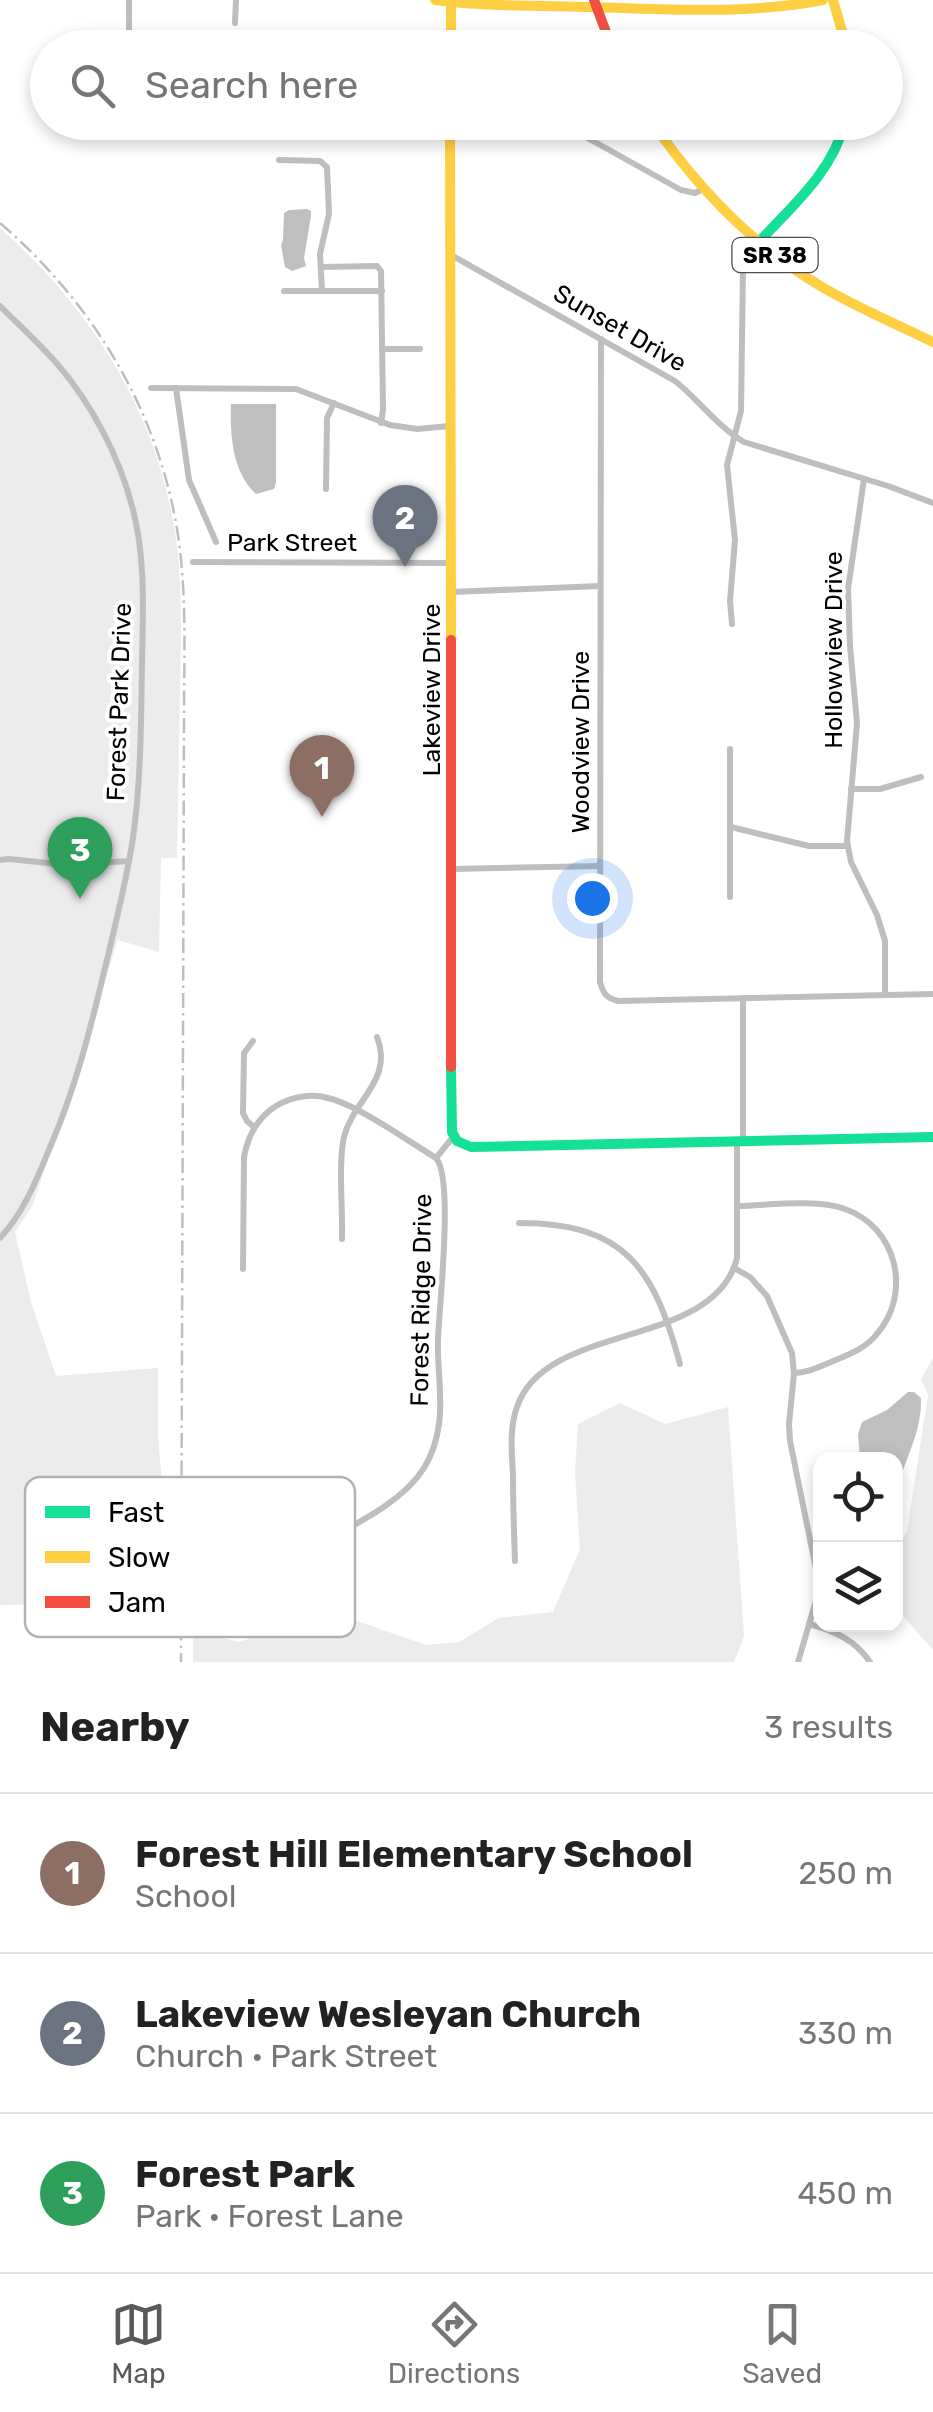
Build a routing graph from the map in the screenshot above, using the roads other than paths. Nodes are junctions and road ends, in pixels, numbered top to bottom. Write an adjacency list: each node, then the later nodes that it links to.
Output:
1 (129, 0): 10 (street)
2 (236, 0): 9 (street)
3 (435, 0): 6 (street)
4 (823, 0): 8 (street)
5 (833, 0): 13 (street)
6 (451, 1): 7 (street); 11 (street)
7 (595, 3): 8 (street); 12 (street)
8 (743, 6)
9 (235, 23)
10 (129, 30)
11 (450, 30)
12 (605, 30)
13 (842, 30)
14 (450, 140): 21 (street, Lakeview Drive)
15 (592, 140): 19 (street)
16 (666, 140): 19 (street, SR 38)
17 (840, 140): 20 (street)
18 (279, 160): 22 (street)
19 (703, 189): 20 (street, SR 38)
20 (758, 243): 28 (street, SR 38); 36 (street)
21 (450, 254): 27 (street, Sunset Drive); 35 (street, Lakeview Drive)
22 (321, 267): 24 (street); 25 (street)
23 (284, 291): 24 (street)
24 (322, 291): 25 (street)
25 (382, 291): 29 (street)
26 (0, 306): 52 (street, Forest Park Drive)
27 (601, 338): 36 (street, Sunset Drive); 43 (street, Woodview Drive)
28 (933, 342)
29 (382, 349): 30 (street); 34 (street)
30 (420, 349)
31 (151, 388): 32 (street)
32 (176, 388): 33 (street); 40 (street)
33 (334, 403): 34 (street); 38 (street)
34 (381, 423): 35 (street)
35 (451, 426): 42 (street, Lakeview Drive)
36 (734, 436): 37 (street, Sunset Drive); 45 (street)
37 (864, 478): 39 (street, Sunset Drive); 48 (street, Hollowview Drive)
38 (326, 489)
39 (933, 503)
40 (216, 542)
41 (193, 562): 42 (street, Park Street)
42 (451, 563): 44 (street, Lakeview Drive)
43 (600, 586): 44 (street); 53 (street, Woodview Drive)
44 (451, 592): 54 (street, Lakeview Drive)
45 (732, 624)
46 (730, 749): 49 (street)
47 (922, 777): 48 (street)
48 (850, 790): 50 (street, Hollowview Drive)
49 (730, 827): 50 (street); 55 (street)
50 (847, 846): 57 (street, Hollowview Drive)
51 (0, 860): 52 (street)
52 (128, 861): 69 (street, Forest Park Drive)
53 (600, 866): 54 (street); 58 (street, Woodview Drive)
54 (452, 869): 63 (street, Lakeview Drive)
55 (730, 897)
56 (933, 994): 57 (street, Woodview Drive)
57 (885, 995): 58 (street, Woodview Drive)
58 (743, 998): 65 (street)
59 (377, 1037): 61 (street)
60 (253, 1041): 62 (street)
61 (357, 1111): 62 (street); 66 (street); 70 (street)
62 (254, 1127): 72 (street)
63 (453, 1136): 65 (street); 66 (street)
64 (933, 1137): 65 (street)
65 (740, 1142): 67 (street)
66 (436, 1158): 76 (street, Forest Ridge Drive)
67 (738, 1206): 71 (street); 75 (street)
68 (520, 1223): 73 (street)
69 (0, 1238)
70 (342, 1240)
71 (734, 1268): 73 (street); 75 (street)
72 (243, 1269)
73 (668, 1321): 74 (street); 77 (street)
74 (680, 1364)
75 (794, 1372): 78 (street)
76 (355, 1522)
77 (515, 1561)
78 (810, 1624): 79 (street); 80 (street)
79 (798, 1662)
80 (870, 1662)

